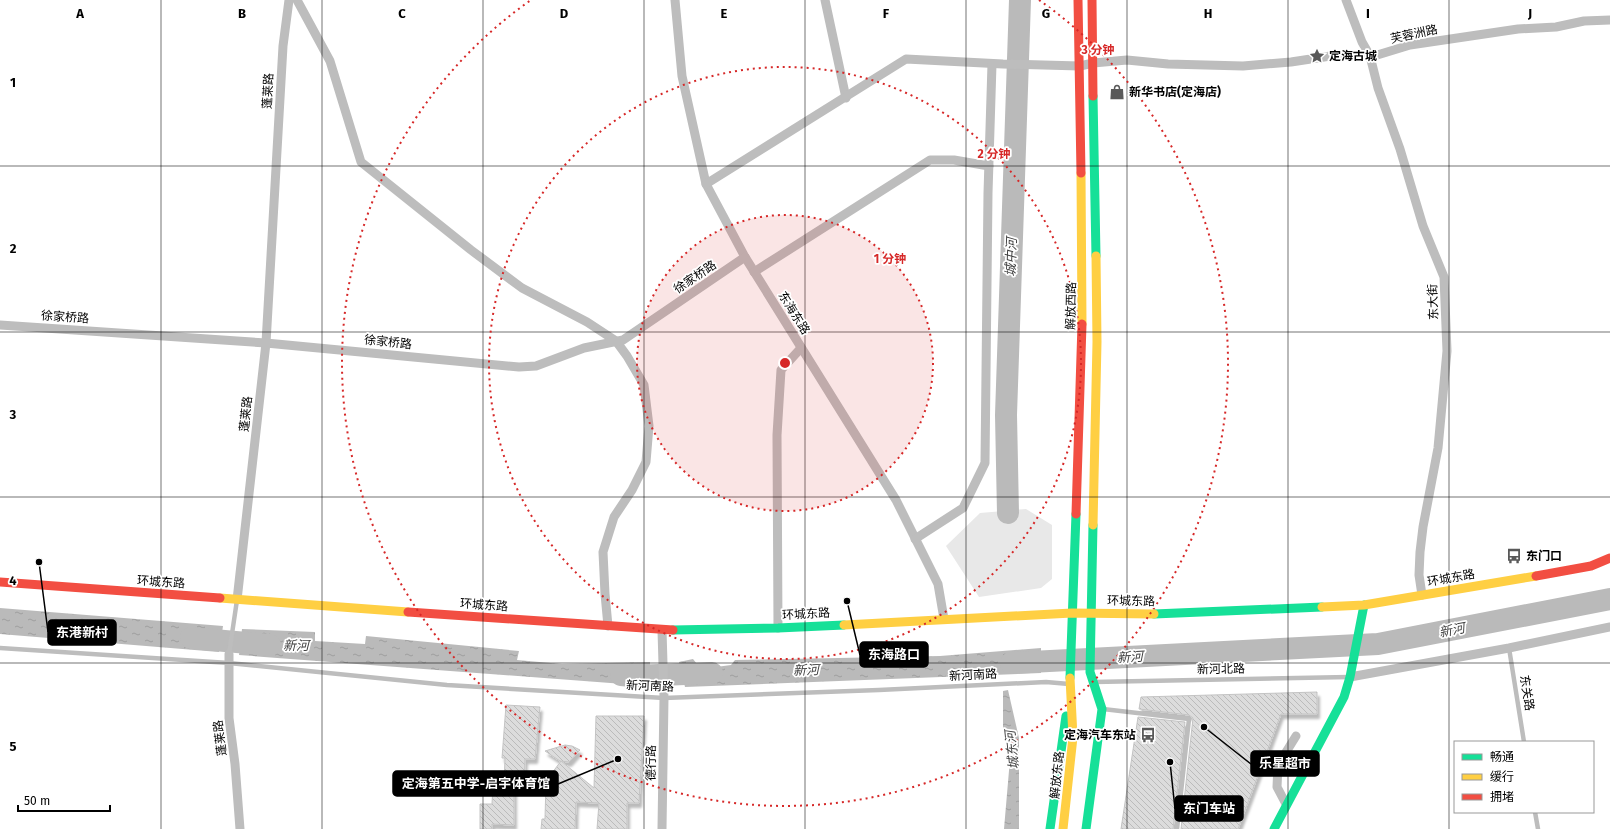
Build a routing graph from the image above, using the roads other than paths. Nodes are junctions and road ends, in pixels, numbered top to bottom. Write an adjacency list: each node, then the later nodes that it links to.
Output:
1 (289, 0): 20 (street, 蓬莱路)
2 (297, 0): 19 (street)
3 (675, 0): 15 (street, 东海东路)
4 (825, 0): 13 (street)
5 (1078, 0): 12 (street, 解放西路)
6 (1092, 0): 10 (street)
7 (1346, 0): 9 (street, 东大街)
8 (1610, 20): 9 (street, 芙蓉洲路)
9 (1370, 56): 10 (street, 芙蓉洲路); 25 (street, 东大街)
10 (1093, 63): 12 (street, 芙蓉洲路); 29 (street)
11 (992, 64): 12 (street, 芙蓉洲路); 13 (street, 芙蓉洲路); 14 (street)
12 (1080, 66): 28 (street, 解放西路)
13 (846, 98): 15 (street, 芙蓉洲路)
14 (989, 166): 17 (street); 22 (street)
15 (706, 184): 16 (street, 东海东路)
16 (745, 257): 17 (street, 东海东路); 19 (street, 徐家桥路)
17 (754, 272): 21 (street, 东海东路)
18 (0, 324): 20 (street, 徐家桥路)
19 (616, 342): 20 (street, 徐家桥路); 31 (street)
20 (266, 343): 26 (street, 蓬莱路)
21 (801, 348): 22 (street, 东海东路); 33 (street)
22 (915, 539): 30 (street, 东海东路)
23 (1610, 558): 25 (street, 环城东路)
24 (0, 582): 26 (street, 环城东路)
25 (1422, 595): 27 (street, 环城东路)
26 (237, 600): 31 (street, 环城东路); 37 (lane, 蓬莱路)
27 (1364, 605): 29 (street, 环城东路); 38 (street)
28 (1072, 612): 29 (street, 环城东路); 30 (street, 环城东路); 39 (street, 解放西路)
29 (1090, 612): 40 (street)
30 (944, 619): 33 (street, 环城东路)
31 (608, 626): 34 (street, 环城东路)
32 (1610, 627): 36 (street)
33 (778, 628): 34 (street, 环城东路)
34 (662, 630): 41 (street, 德行路)
35 (0, 648): 37 (lane, 新河南路)
36 (1509, 648): 38 (street); 44 (lane, 东关路)
37 (229, 659): 41 (lane, 新河南路); 47 (street, 蓬莱路)
38 (1350, 676): 40 (lane, 新河北路); 45 (street)
39 (1070, 680): 41 (lane, 新河南路); 49 (street); 50 (street, 解放东路)
40 (1092, 682): 42 (street)
41 (664, 698): 48 (street, 德行路)
42 (1102, 709): 51 (street); 52 (lane)
43 (1296, 736): 45 (street)
44 (1524, 741)
45 (1286, 804): 53 (street)
46 (1535, 813): 54 (lane)
47 (240, 829)
48 (662, 829)
49 (1050, 829)
50 (1063, 829)
51 (1086, 829)
52 (1177, 829)
53 (1274, 829)
54 (1538, 829)

